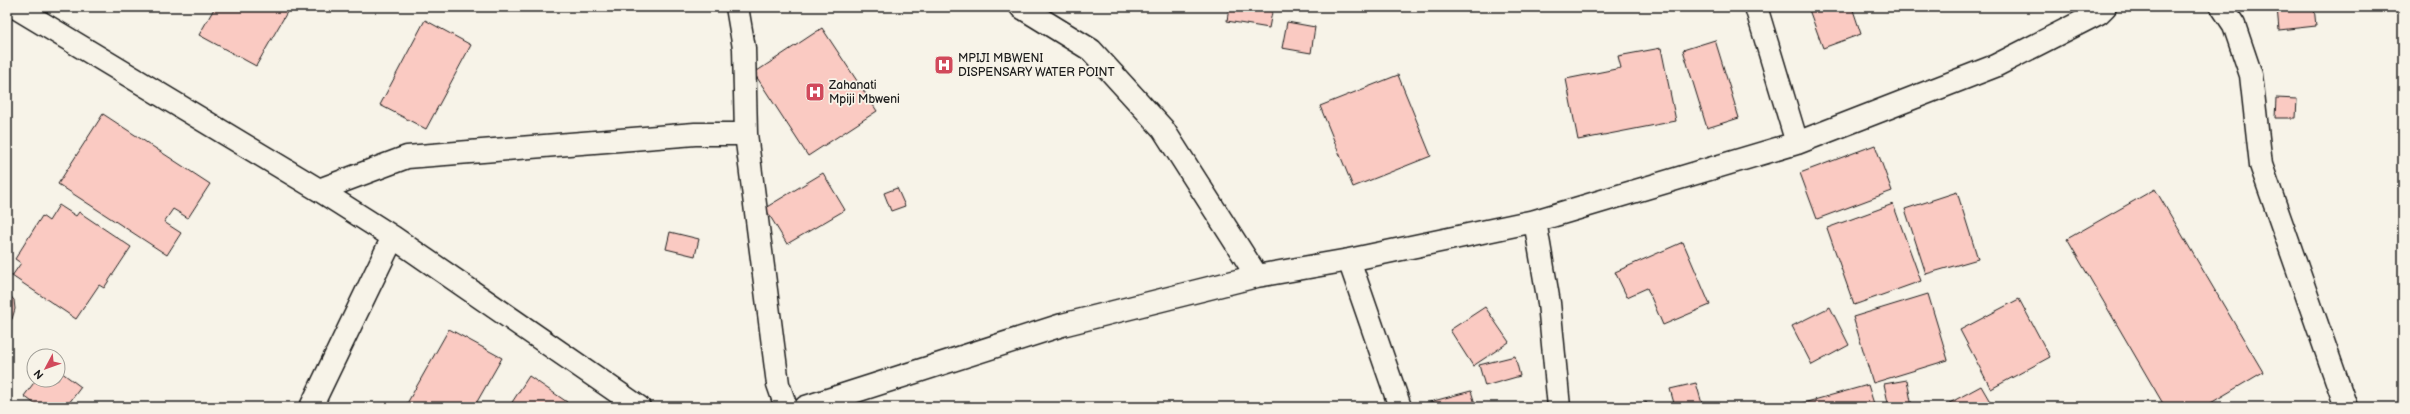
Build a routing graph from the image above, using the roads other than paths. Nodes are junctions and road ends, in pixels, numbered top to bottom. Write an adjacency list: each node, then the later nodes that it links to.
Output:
1 (15, 7): 9 (street)
2 (737, 7): 7 (street)
3 (1021, 7): 13 (street)
4 (1756, 7): 8 (street)
5 (2105, 7): 8 (street)
6 (2222, 7): 20 (street)
7 (746, 134): 9 (street); 16 (street)
8 (1797, 143): 10 (street)
9 (319, 190): 11 (street)
10 (1535, 221): 12 (street); 19 (street)
11 (393, 237): 14 (street); 15 (street)
12 (1349, 260): 13 (street); 18 (street)
13 (1257, 276): 17 (street)
14 (311, 407)
15 (639, 407)
16 (786, 407)
17 (806, 407)
18 (1400, 407)
19 (1559, 407)
20 (2346, 407)

